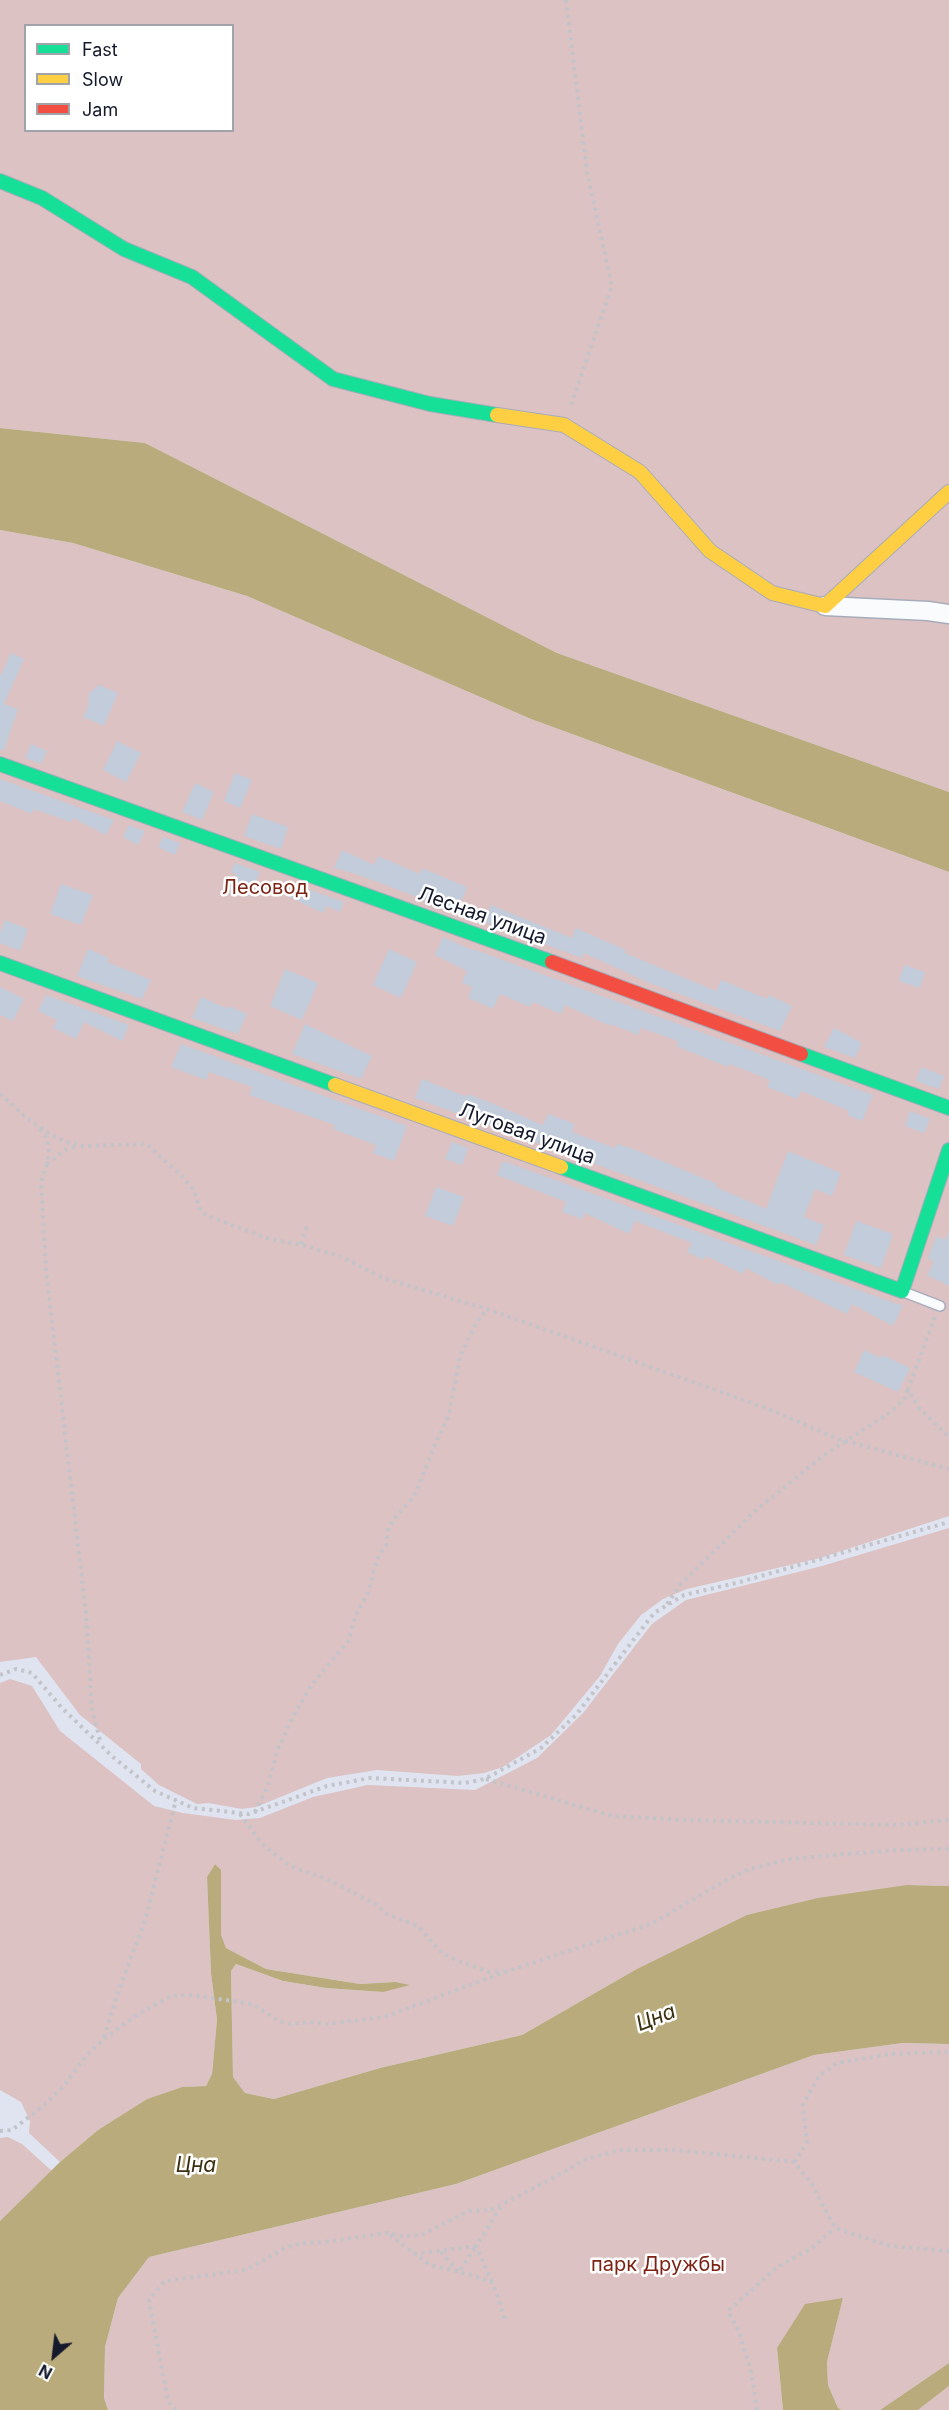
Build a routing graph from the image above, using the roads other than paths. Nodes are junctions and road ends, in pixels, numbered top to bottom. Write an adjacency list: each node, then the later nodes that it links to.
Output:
1 (0, 181): 3 (street)
2 (949, 492): 3 (street)
3 (825, 606): 4 (street)
4 (949, 614)
5 (0, 764): 7 (street, Лесная улица)
6 (0, 963): 9 (street, Луговая улица)
7 (949, 1108)
8 (949, 1150): 9 (street)
9 (902, 1291): 10 (lane)
10 (940, 1306)

